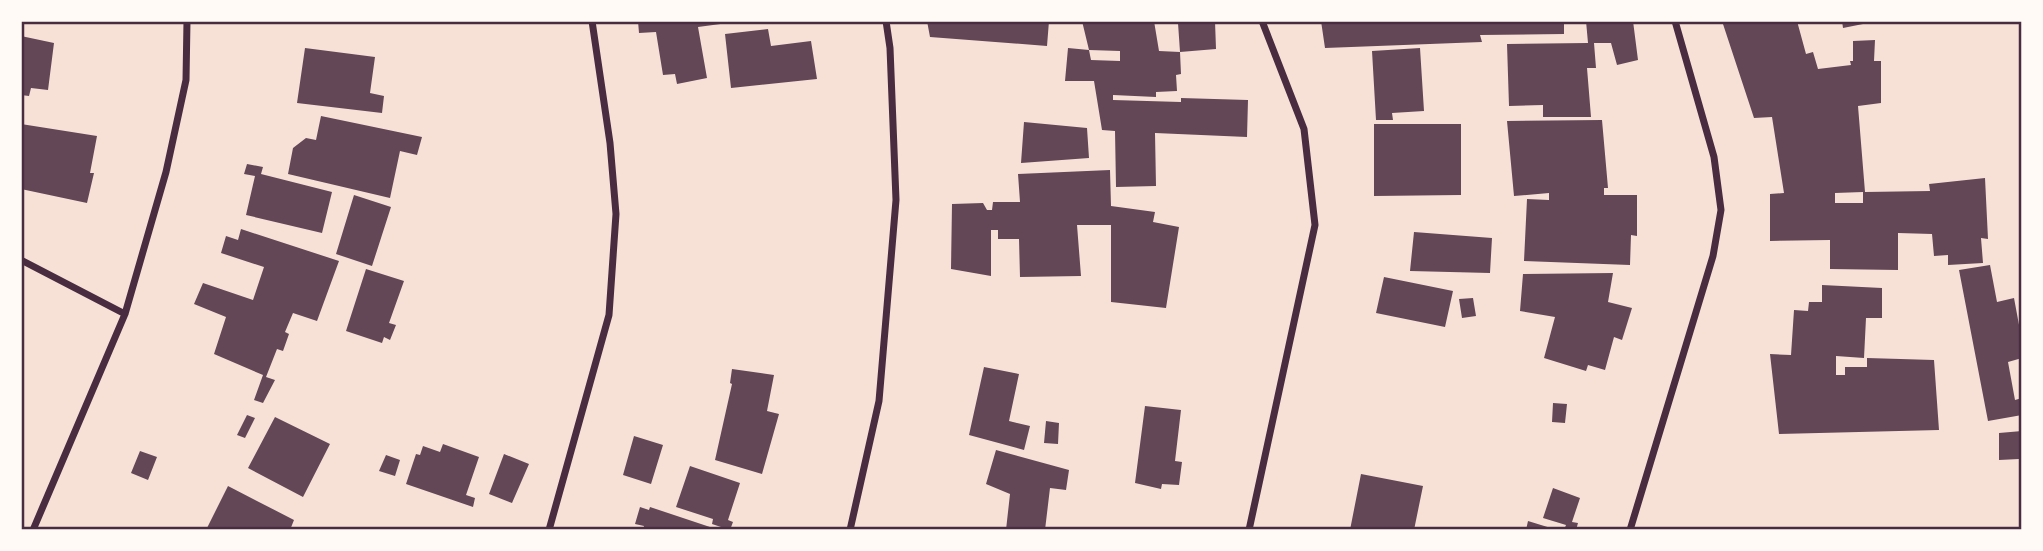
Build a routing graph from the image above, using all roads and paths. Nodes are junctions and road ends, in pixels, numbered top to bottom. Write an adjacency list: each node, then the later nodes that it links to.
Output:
1 (187, 21): 7 (street)
2 (592, 21): 9 (street)
3 (886, 21): 10 (street)
4 (1262, 21): 11 (street)
5 (1675, 21): 12 (street)
6 (21, 260): 7 (street)
7 (125, 314): 8 (street)
8 (33, 530)
9 (549, 530)
10 (850, 530)
11 (1249, 530)
12 (1630, 530)

